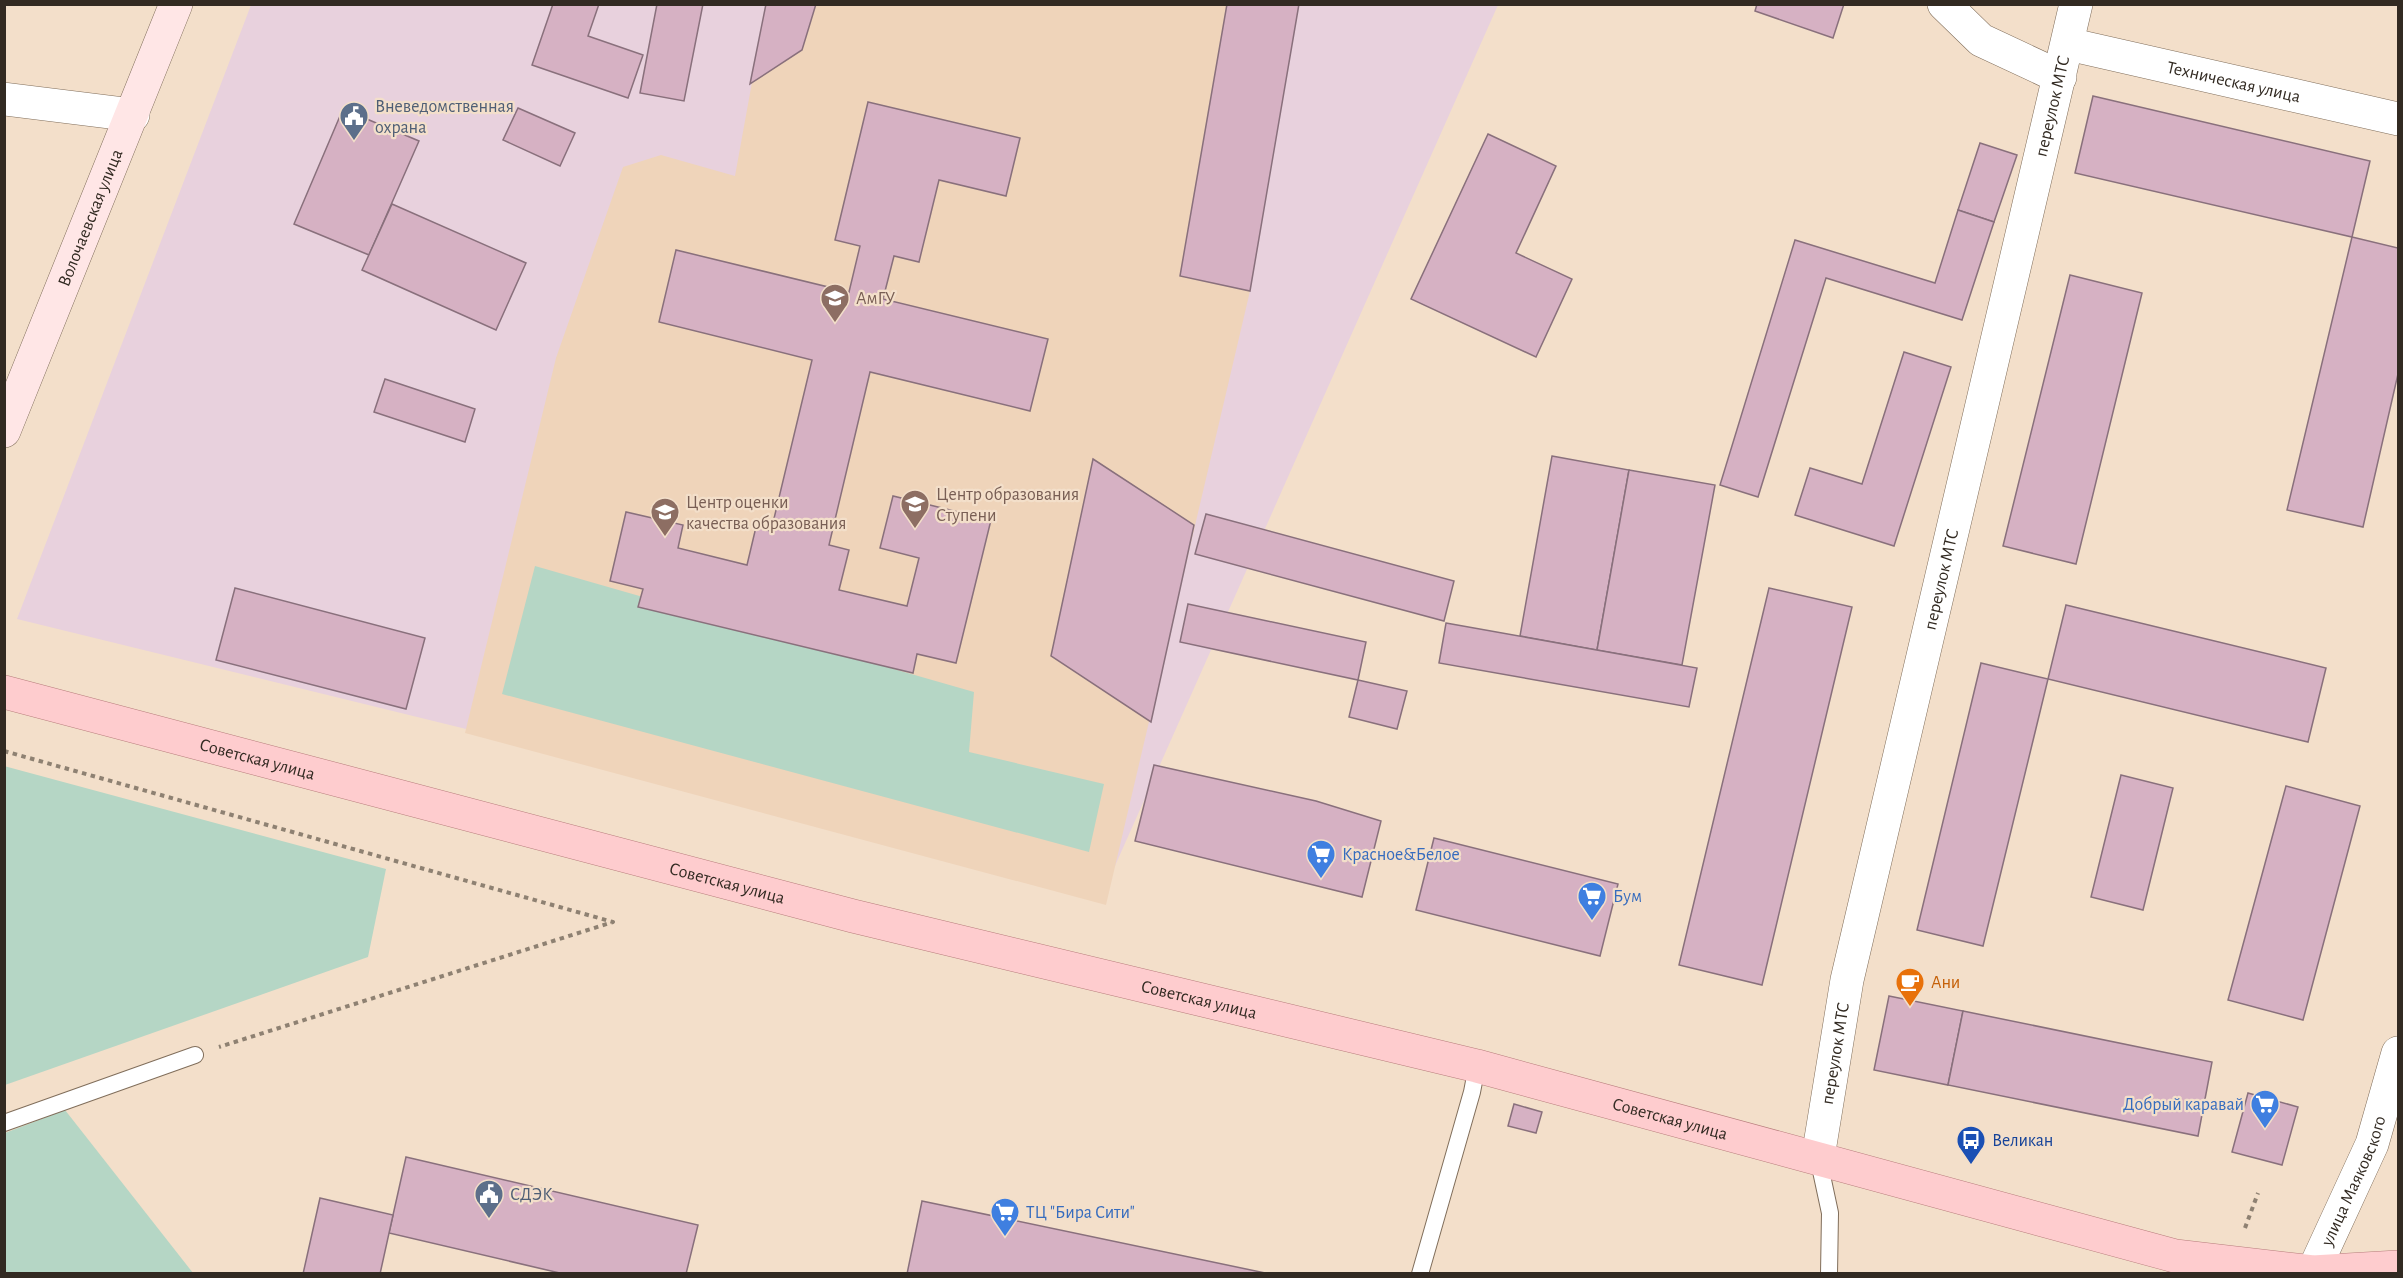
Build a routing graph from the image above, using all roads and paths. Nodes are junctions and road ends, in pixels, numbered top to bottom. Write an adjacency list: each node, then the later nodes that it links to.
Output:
1 (176, 4): 7 (main road, Волочаевская улица)
2 (1944, 4): 5 (street)
3 (2076, 4): 4 (street, переулок МТС)
4 (2068, 44): 5 (street, переулок МТС); 8 (street, Техническая улица)
5 (2060, 77): 16 (street, переулок МТС)
6 (4, 99): 7 (street)
7 (134, 115): 9 (main road, Волочаевская улица)
8 (2398, 119)
9 (4, 431)
10 (4, 692): 14 (main road, Советская улица)
11 (4, 751): 13 (path)
12 (2398, 1053): 18 (street, улица Маяковского)
13 (195, 1054): 15 (lane)
14 (1477, 1066): 16 (main road, Советская улица); 19 (lane)
15 (4, 1123)
16 (1818, 1157): 18 (main road, Советская улица); 20 (lane)
17 (2398, 1267): 18 (main road, Советская улица)
18 (2330, 1272)
19 (1420, 1274)
20 (1829, 1274)

